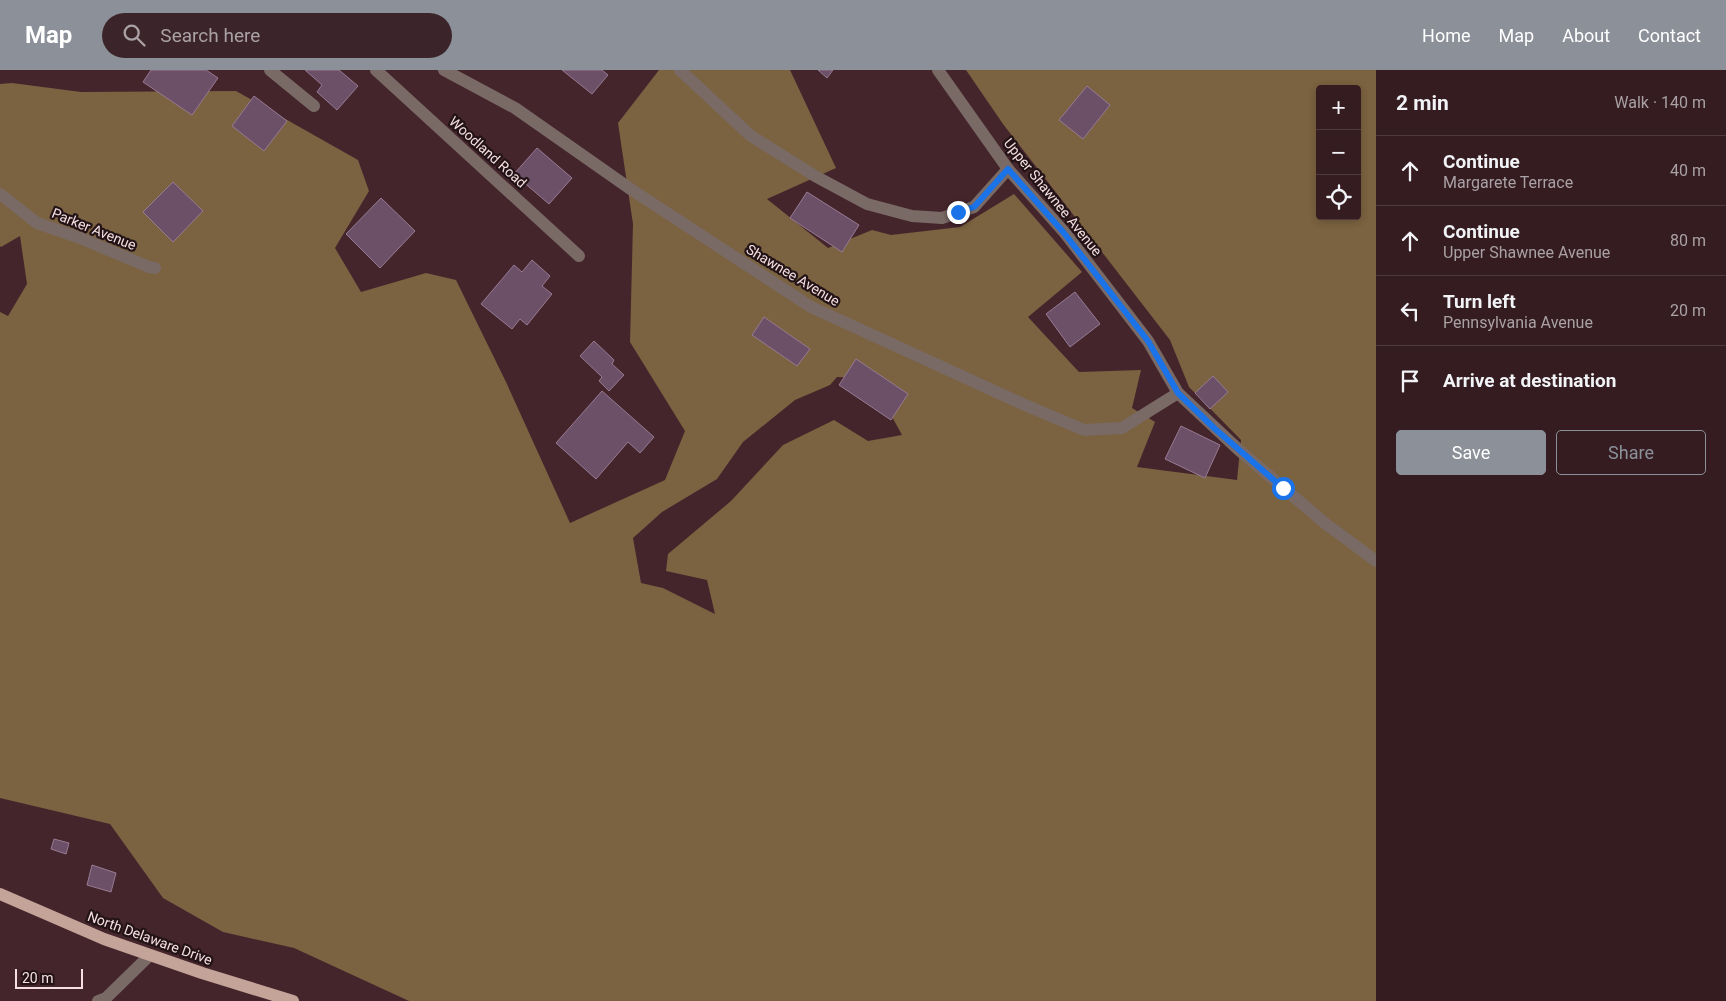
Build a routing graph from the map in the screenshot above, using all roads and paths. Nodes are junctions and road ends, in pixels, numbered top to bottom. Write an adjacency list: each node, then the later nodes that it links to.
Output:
1 (270, 70): 6 (street)
2 (376, 70): 9 (street, Woodland Road)
3 (444, 70): 11 (street, Shawnee Avenue)
4 (680, 70): 7 (street)
5 (938, 70): 7 (street, Upper Shawnee Avenue)
6 (314, 106)
7 (1008, 169): 11 (street, Upper Shawnee Avenue)
8 (0, 194): 10 (street, Parker Avenue)
9 (579, 256)
10 (155, 268)
11 (1178, 393): 12 (street, Upper Shawnee Avenue)
12 (1376, 561)
13 (0, 894): 14 (main road, North Delaware Drive)
14 (150, 955): 15 (street); 16 (main road, North Delaware Drive)
15 (98, 1001)
16 (292, 1001)

